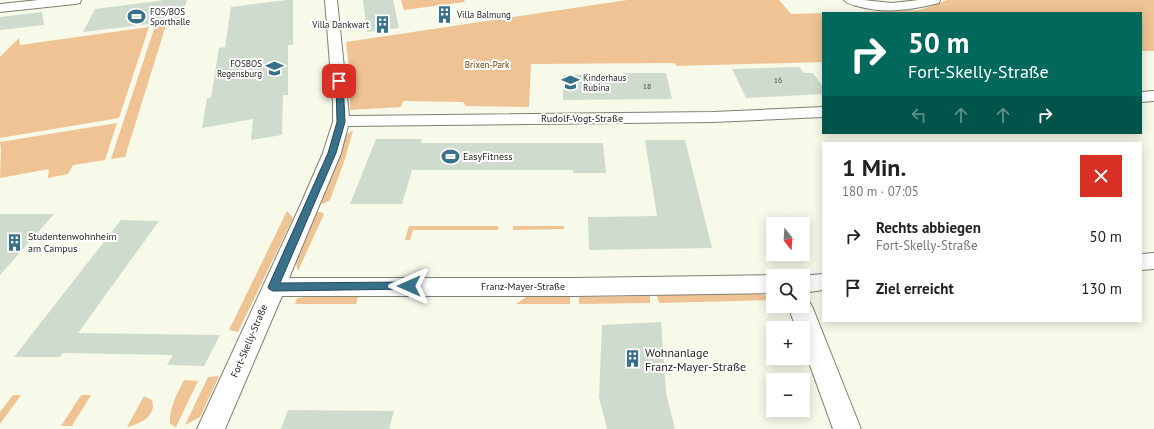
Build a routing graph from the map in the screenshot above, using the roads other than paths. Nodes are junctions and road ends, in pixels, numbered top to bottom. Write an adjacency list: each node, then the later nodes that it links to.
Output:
1 (75, 0): 5 (street)
2 (331, 0): 9 (street, Fort-Skelly-Straße)
3 (850, 0): 4 (street)
4 (934, 0)
5 (0, 8)
6 (1154, 96): 7 (street)
7 (1142, 97)
8 (822, 112): 9 (street, Rudolf-Vogt-Straße)
9 (341, 122): 15 (street, Fort-Skelly-Straße)
10 (1154, 261): 11 (street)
11 (1142, 262)
12 (822, 282): 13 (street)
13 (810, 283)
14 (766, 284): 15 (street, Franz-Mayer-Straße)
15 (273, 287): 17 (street, Fort-Skelly-Straße)
16 (803, 313): 18 (street)
17 (211, 429)
18 (847, 429)

